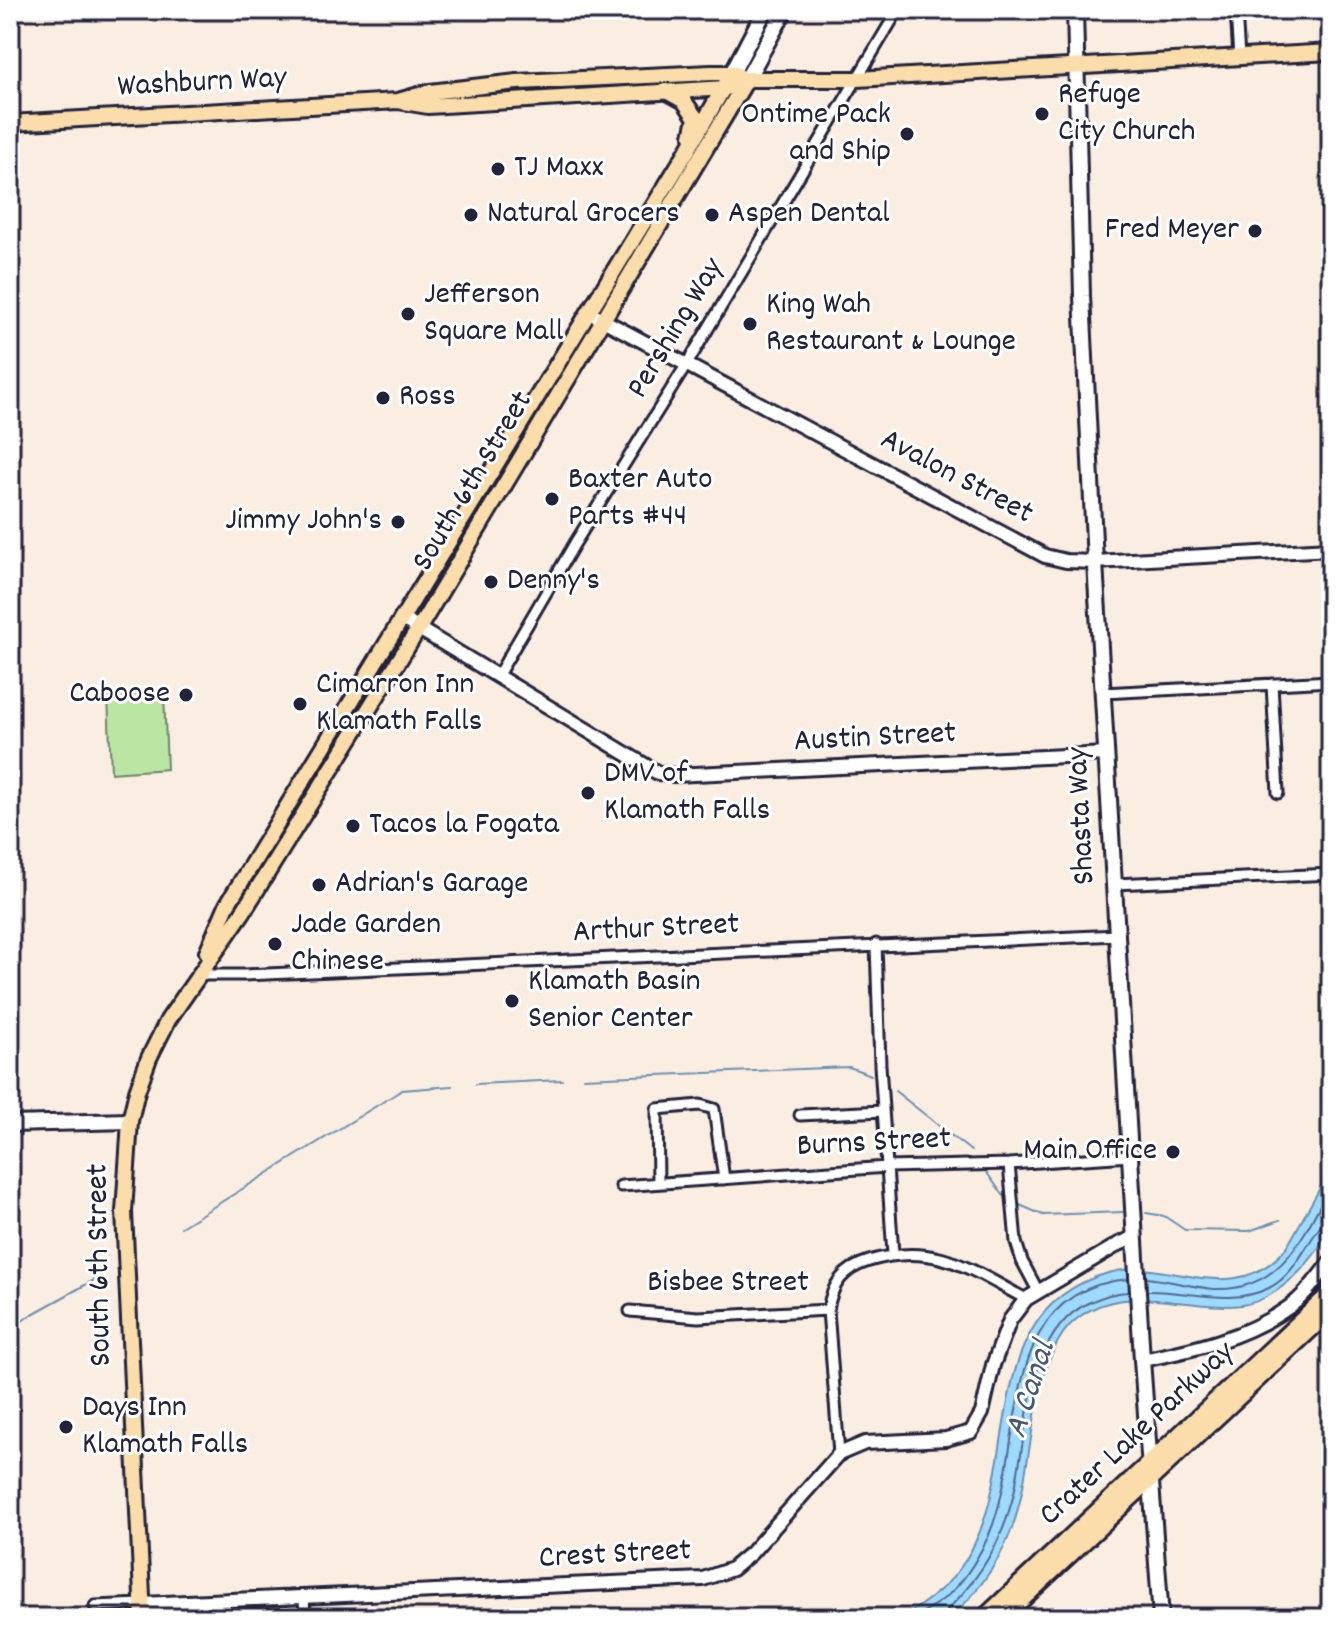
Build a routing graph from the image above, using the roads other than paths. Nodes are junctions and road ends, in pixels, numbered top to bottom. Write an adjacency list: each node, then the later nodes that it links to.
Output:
1 (765, 10): 9 (main road, South 6th Street)
2 (785, 10): 12 (main road, South 6th Street)
3 (898, 10): 13 (street, Pershing Way)
4 (1075, 10): 8 (main road, Shasta Way)
5 (1236, 10): 7 (street)
6 (1331, 52): 7 (main road, Washburn Way)
7 (1239, 58): 8 (main road, Washburn Way)
8 (1076, 67): 13 (main road, Washburn Way); 27 (main road, Shasta Way)
9 (732, 73): 10 (main road, Washburn Way); 12 (main road, Washburn Way); 15 (main road, South 6th Street)
10 (626, 76): 11 (main road, Washburn Way); 17 (main road)
11 (584, 78): 14 (main road, Washburn Way); 19 (main road)
12 (747, 79): 13 (main road, Washburn Way); 15 (main road, Washburn Way); 24 (main road, South 6th Street)
13 (857, 79): 25 (street, Pershing Way)
14 (493, 85): 18 (main road, Washburn Way); 20 (main road)
15 (726, 88): 16 (main road, Washburn Way); 22 (main road, South 6th Street)
16 (666, 91): 17 (main road, Washburn Way); 22 (main road)
17 (543, 100): 19 (main road, Washburn Way)
18 (398, 101): 20 (main road, Washburn Way); 21 (main road, Washburn Way)
19 (501, 102): 20 (main road, Washburn Way)
20 (443, 106)
21 (10, 123)
22 (689, 148): 23 (main road, South 6th Street)
23 (588, 312): 24 (street, Avalon Street); 28 (main road, South 6th Street)
24 (603, 320): 25 (street, Avalon Street); 29 (main road, South 6th Street)
25 (687, 364): 27 (street, Avalon Street); 30 (street, Pershing Way)
26 (1331, 549): 27 (street, Avalon Street)
27 (1095, 562): 33 (main road, Shasta Way)
28 (401, 618): 29 (street, Austin Street); 40 (main road, South 6th Street)
29 (419, 628): 30 (street, Austin Street); 40 (main road, South 6th Street)
30 (498, 675): 34 (street, Austin Street)
31 (1331, 681): 32 (street)
32 (1272, 684): 33 (street); 35 (street)
33 (1103, 693): 34 (main road, Shasta Way)
34 (1107, 754): 37 (main road, Shasta Way)
35 (1278, 793)
36 (1331, 874): 37 (street)
37 (1115, 884): 38 (main road, Shasta Way)
38 (1118, 935): 39 (street, Arthur Street); 45 (main road, Shasta Way)
39 (876, 944): 40 (street, Arthur Street); 41 (street)
40 (198, 975): 43 (main road, South 6th Street)
41 (883, 1111): 42 (street); 47 (street)
42 (800, 1115)
43 (130, 1121): 44 (main road); 66 (main road, South 6th Street)
44 (10, 1124)
45 (1130, 1156): 46 (street, Burns Street); 51 (main road, Shasta Way)
46 (1009, 1164): 47 (street, Burns Street); 54 (street)
47 (887, 1167): 48 (street, Burns Street); 52 (street)
48 (724, 1179): 49 (street, Burns Street); 49 (street)
49 (658, 1183): 50 (street, Burns Street)
50 (621, 1186)
51 (1135, 1237): 54 (street); 60 (main road, Shasta Way)
52 (893, 1254): 56 (street, Bisbee Street); 57 (street, Bisbee Street)
53 (1331, 1261): 60 (street)
54 (1038, 1291): 56 (street)
55 (1331, 1292): 62 (main road, Crater Lake Parkway)
56 (1026, 1299): 61 (street)
57 (828, 1310): 58 (street, Bisbee Street); 61 (street)
58 (630, 1311)
59 (1331, 1311): 63 (main road, Crater Lake Parkway)
60 (1142, 1360): 62 (main road, Shasta Way)
61 (839, 1454): 64 (street, Crest Street)
62 (1150, 1462): 63 (main road, Shasta Way); 68 (main road, Crater Lake Parkway)
63 (1152, 1478): 69 (main road, Crater Lake Parkway); 70 (main road, Shasta Way)
64 (304, 1596): 66 (street, Crest Street); 67 (street)
65 (95, 1606): 66 (street, Crest Street)
66 (143, 1611)
67 (305, 1618)
68 (983, 1618)
69 (1003, 1618)
70 (1161, 1618)

